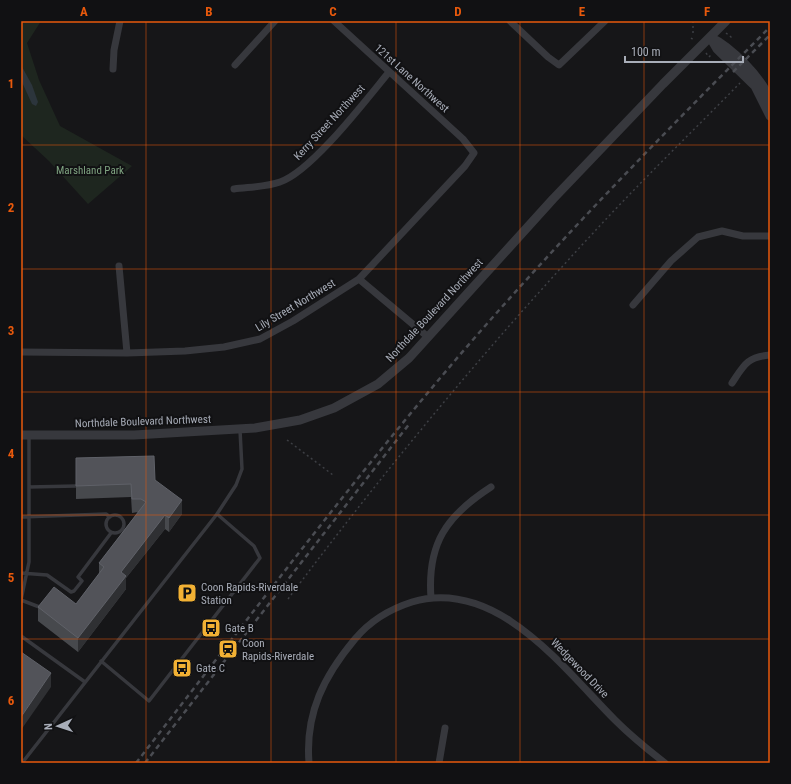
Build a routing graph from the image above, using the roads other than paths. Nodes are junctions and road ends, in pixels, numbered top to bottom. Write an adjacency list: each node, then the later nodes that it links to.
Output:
1 (120, 21): 9 (street)
2 (275, 21): 8 (street)
3 (334, 21): 10 (street, 121st Lane Northwest)
4 (510, 21): 5 (street)
5 (605, 21)
6 (726, 21): 7 (street, Northdale Boulevard Northwest)
7 (710, 37): 11 (street); 12 (street); 19 (street, Northdale Boulevard Northwest)
8 (235, 65)
9 (113, 69)
10 (389, 72): 13 (street, 121st Lane Northwest); 14 (street, Kerry Street Northwest)
11 (770, 100)
12 (770, 116)
13 (474, 153): 17 (street, Lily Street Northwest)
14 (234, 189)
15 (770, 236): 18 (street)
16 (120, 266): 21 (street)
17 (359, 278): 19 (street); 21 (street, Lily Street Northwest)
18 (633, 305)
19 (428, 337): 24 (street, Northdale Boulevard Northwest)
20 (21, 352): 21 (street, Lily Street Northwest)
21 (127, 353)
22 (770, 355): 23 (street)
23 (732, 383)
24 (240, 430): 25 (street, Northdale Boulevard Northwest); 29 (lane)
25 (25, 435): 27 (lane)
26 (76, 486): 27 (lane)
27 (29, 487): 31 (lane)
28 (491, 488): 36 (street)
29 (217, 514): 40 (lane); 40 (lane)
30 (21, 517): 31 (lane)
31 (29, 517): 32 (lane); 35 (lane)
32 (110, 517): 33 (lane); 33 (lane)
33 (111, 533): 35 (lane)
34 (21, 573): 35 (lane)
35 (27, 573): 37 (lane)
36 (430, 598): 44 (street, Wedgewood Drive); 46 (street, Wedgewood Drive)
37 (21, 600): 38 (lane)
38 (46, 611)
39 (21, 636): 41 (lane)
40 (101, 661): 41 (lane)
41 (85, 682): 43 (lane)
42 (445, 728): 45 (street)
43 (22, 763)
44 (310, 763)
45 (439, 763)
46 (665, 763)

